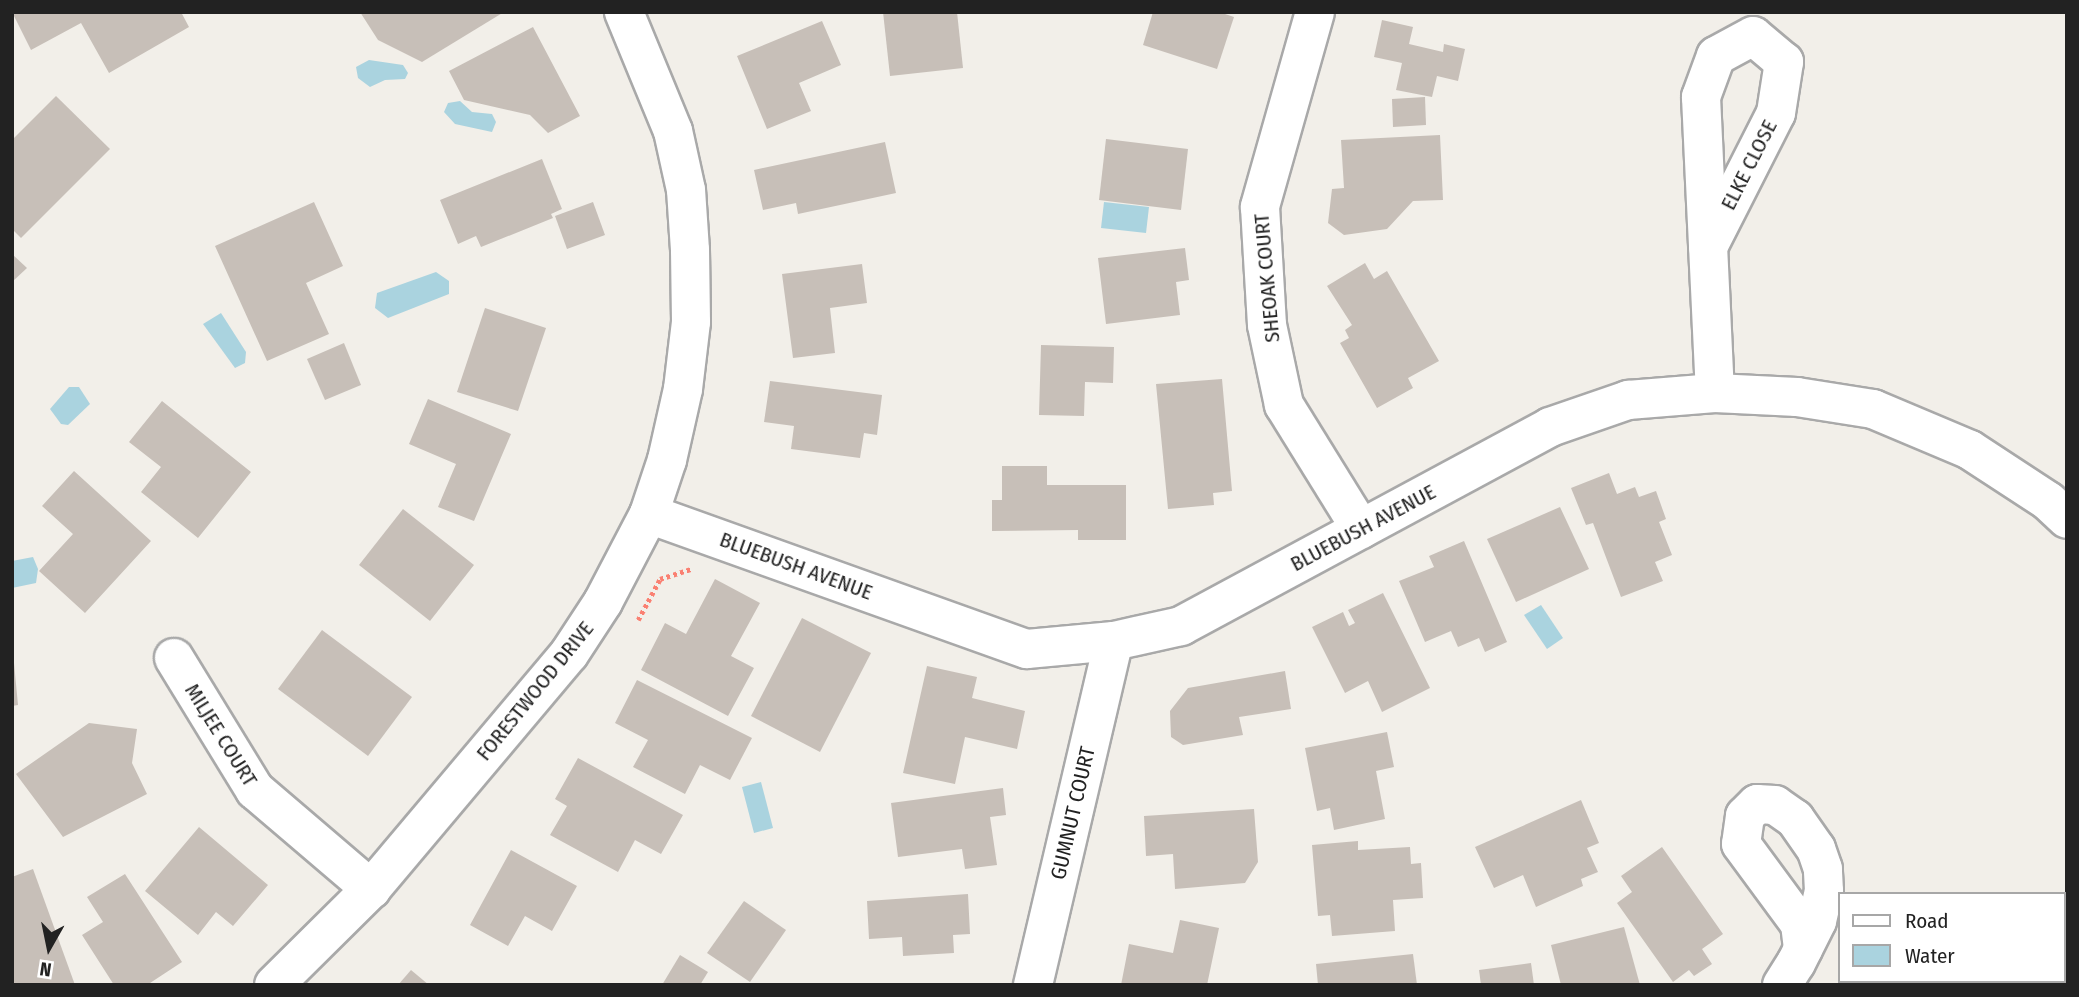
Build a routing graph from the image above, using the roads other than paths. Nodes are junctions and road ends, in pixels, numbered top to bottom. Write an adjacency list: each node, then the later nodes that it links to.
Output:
1 (624, 12): 5 (street, FORESTWOOD DRIVE)
2 (1315, 12): 7 (street, SHEOAK COURT)
3 (1708, 247): 4 (street)
4 (1715, 393): 6 (street, BLUEBUSH AVENUE); 7 (street, BLUEBUSH AVENUE)
5 (649, 514): 8 (street, BLUEBUSH AVENUE); 12 (street, FORESTWOOD DRIVE)
6 (2067, 519)
7 (1361, 529): 8 (street, BLUEBUSH AVENUE)
8 (1114, 641): 15 (street, GUMNUT COURT)
9 (174, 658): 12 (street, MILJEE COURT)
10 (1805, 831): 11 (street); 11 (street); 13 (street)
11 (1757, 870): 13 (street)
12 (371, 889): 14 (street, FORESTWOOD DRIVE)
13 (1818, 919): 16 (street)
14 (274, 985)
15 (1033, 985)
16 (1782, 985)

